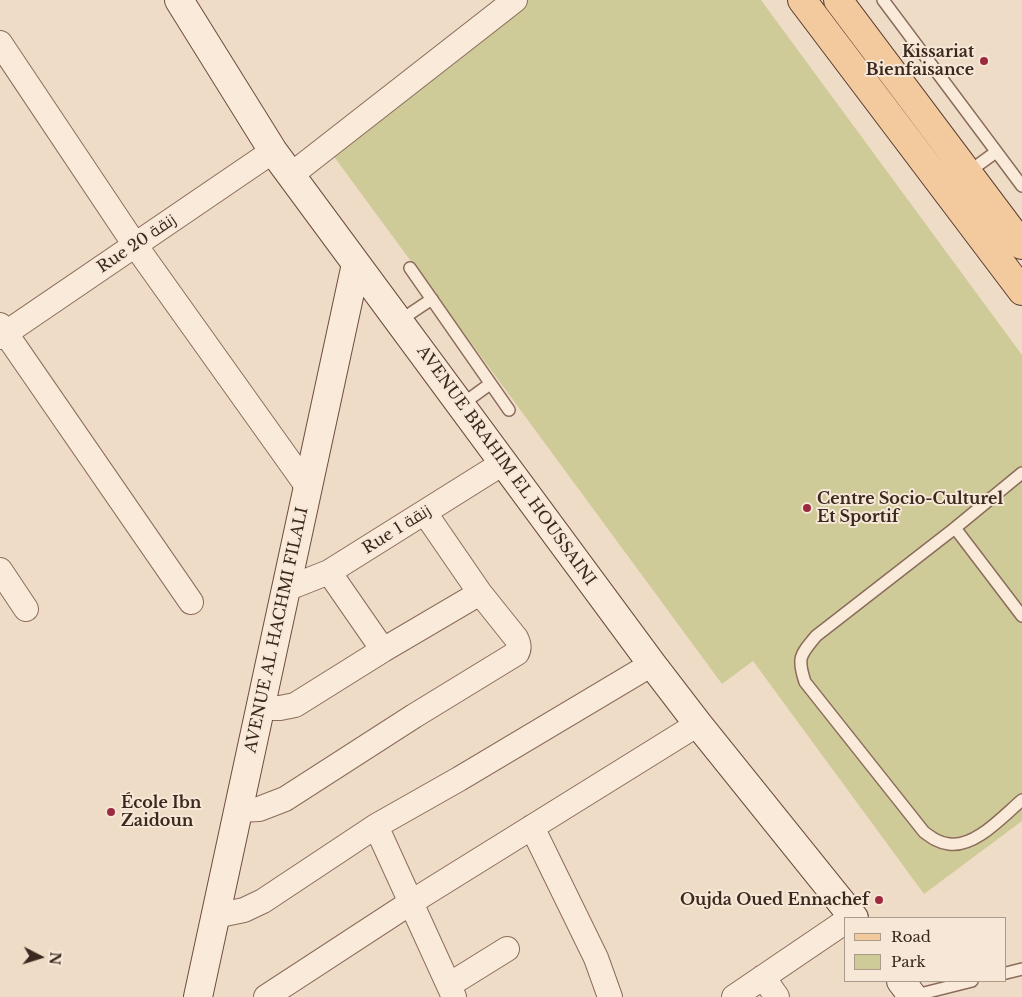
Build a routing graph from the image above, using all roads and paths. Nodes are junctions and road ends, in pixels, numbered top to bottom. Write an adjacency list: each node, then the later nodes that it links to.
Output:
1 (178, 0): 7 (street, AVENUE BRAHIM EL HOUSSAINI)
2 (515, 0): 9 (street)
3 (802, 0): 10 (main road)
4 (838, 0): 10 (main road)
5 (883, 0): 8 (lane)
6 (0, 42): 12 (street)
7 (273, 151): 9 (street, AVENUE BRAHIM EL HOUSSAINI); 12 (street, Rue 20 زنقة)
8 (996, 152): 10 (lane); 11 (lane)
9 (291, 175): 14 (street, AVENUE BRAHIM EL HOUSSAINI)
10 (957, 180): 13 (main road); 16 (main road)
11 (1022, 186)
12 (135, 245): 19 (street, Rue 20 زنقة); 25 (street)
13 (1022, 245)
14 (356, 264): 18 (street, AVENUE BRAHIM EL HOUSSAINI); 25 (street, AVENUE AL HACHMI FILALI)
15 (410, 268): 17 (lane)
16 (1022, 291)
17 (432, 299): 18 (lane); 20 (lane)
18 (399, 321): 21 (street, AVENUE BRAHIM EL HOUSSAINI)
19 (2, 332): 32 (street)
20 (490, 384): 21 (lane); 22 (lane)
21 (461, 405): 23 (street, AVENUE BRAHIM EL HOUSSAINI)
22 (509, 410)
23 (503, 463): 26 (street, Rue 1 زنقة); 36 (street, AVENUE BRAHIM EL HOUSSAINI)
24 (1022, 473): 27 (lane)
25 (307, 486): 30 (street, AVENUE AL HACHMI FILALI)
26 (425, 513): 29 (street, Rue 1 زنقة); 31 (street)
27 (955, 528): 34 (lane); 39 (lane)
28 (0, 570): 33 (street)
29 (329, 572): 30 (street, Rue 1 زنقة); 35 (street)
30 (286, 589): 37 (street, AVENUE AL HACHMI FILALI)
31 (480, 593): 35 (street); 40 (street)
32 (191, 602)
33 (26, 609)
34 (1022, 616)
35 (383, 650): 37 (street)
36 (652, 664): 38 (street, AVENUE BRAHIM EL HOUSSAINI); 41 (street)
37 (260, 708): 40 (street, AVENUE AL HACHMI FILALI)
38 (698, 724): 42 (street); 45 (street, AVENUE BRAHIM EL HOUSSAINI)
39 (1022, 800)
40 (239, 810): 44 (street, AVENUE AL HACHMI FILALI)
41 (376, 826): 43 (street); 44 (street)
42 (532, 827): 43 (street); 56 (street)
43 (410, 903): 52 (street); 55 (street)
44 (215, 916): 54 (street, AVENUE AL HACHMI FILALI)
45 (849, 917)
46 (844, 924): 50 (street)
47 (506, 949): 52 (street)
48 (1022, 969): 49 (lane)
49 (1007, 973)
50 (763, 977): 57 (street); 58 (street)
51 (966, 982): 53 (lane)
52 (452, 991)
53 (909, 991)
54 (198, 997)
55 (266, 997)
56 (610, 997)
57 (734, 997)
58 (777, 997)

